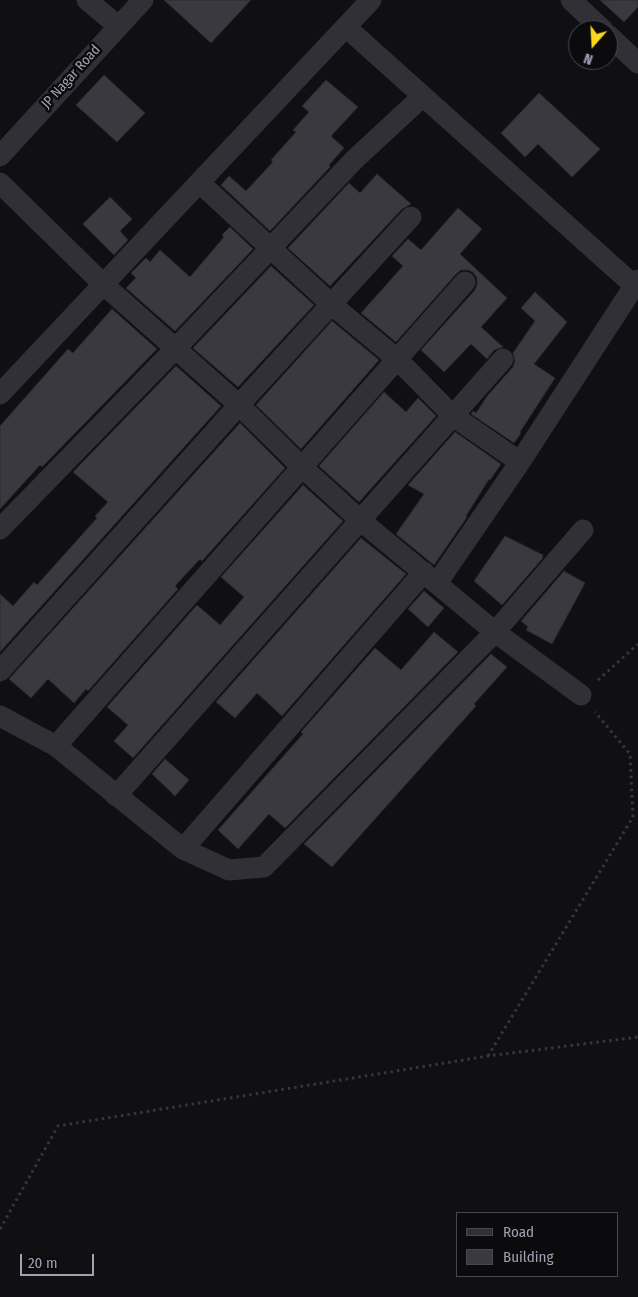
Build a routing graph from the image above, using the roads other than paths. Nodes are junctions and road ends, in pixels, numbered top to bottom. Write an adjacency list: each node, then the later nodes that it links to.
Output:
1 (87, 0): 6 (street)
2 (143, 0): 6 (street, JP Nagar Road)
3 (371, 0): 7 (street)
4 (571, 0): 5 (street)
5 (592, 20)
6 (118, 26): 11 (street, JP Nagar Road)
7 (346, 28): 10 (street); 13 (street)
8 (618, 44): 9 (street)
9 (638, 63)
10 (423, 96): 15 (street); 18 (street)
11 (0, 156)
12 (0, 182): 17 (street)
13 (200, 183): 15 (street); 17 (street)
14 (411, 216): 19 (street)
15 (270, 247): 19 (street); 20 (street)
16 (465, 282): 22 (street)
17 (103, 284): 20 (street); 23 (street)
18 (637, 285): 26 (street)
19 (331, 304): 22 (street); 24 (street)
20 (176, 348): 24 (street); 29 (street)
21 (503, 359): 25 (street)
22 (397, 360): 25 (street); 27 (street)
23 (0, 394)
24 (239, 405): 27 (street); 33 (street)
25 (453, 416): 26 (street); 28 (street)
26 (520, 462): 31 (street)
27 (302, 467): 28 (street); 36 (street)
28 (360, 520): 31 (street); 37 (street)
29 (0, 529)
30 (583, 530): 32 (street)
31 (431, 578): 32 (street); 38 (street)
32 (495, 632): 34 (street); 38 (street)
33 (0, 671)
34 (581, 695)
35 (0, 716): 36 (street)
36 (56, 746): 37 (street)
37 (116, 796): 38 (street)
38 (182, 849)

